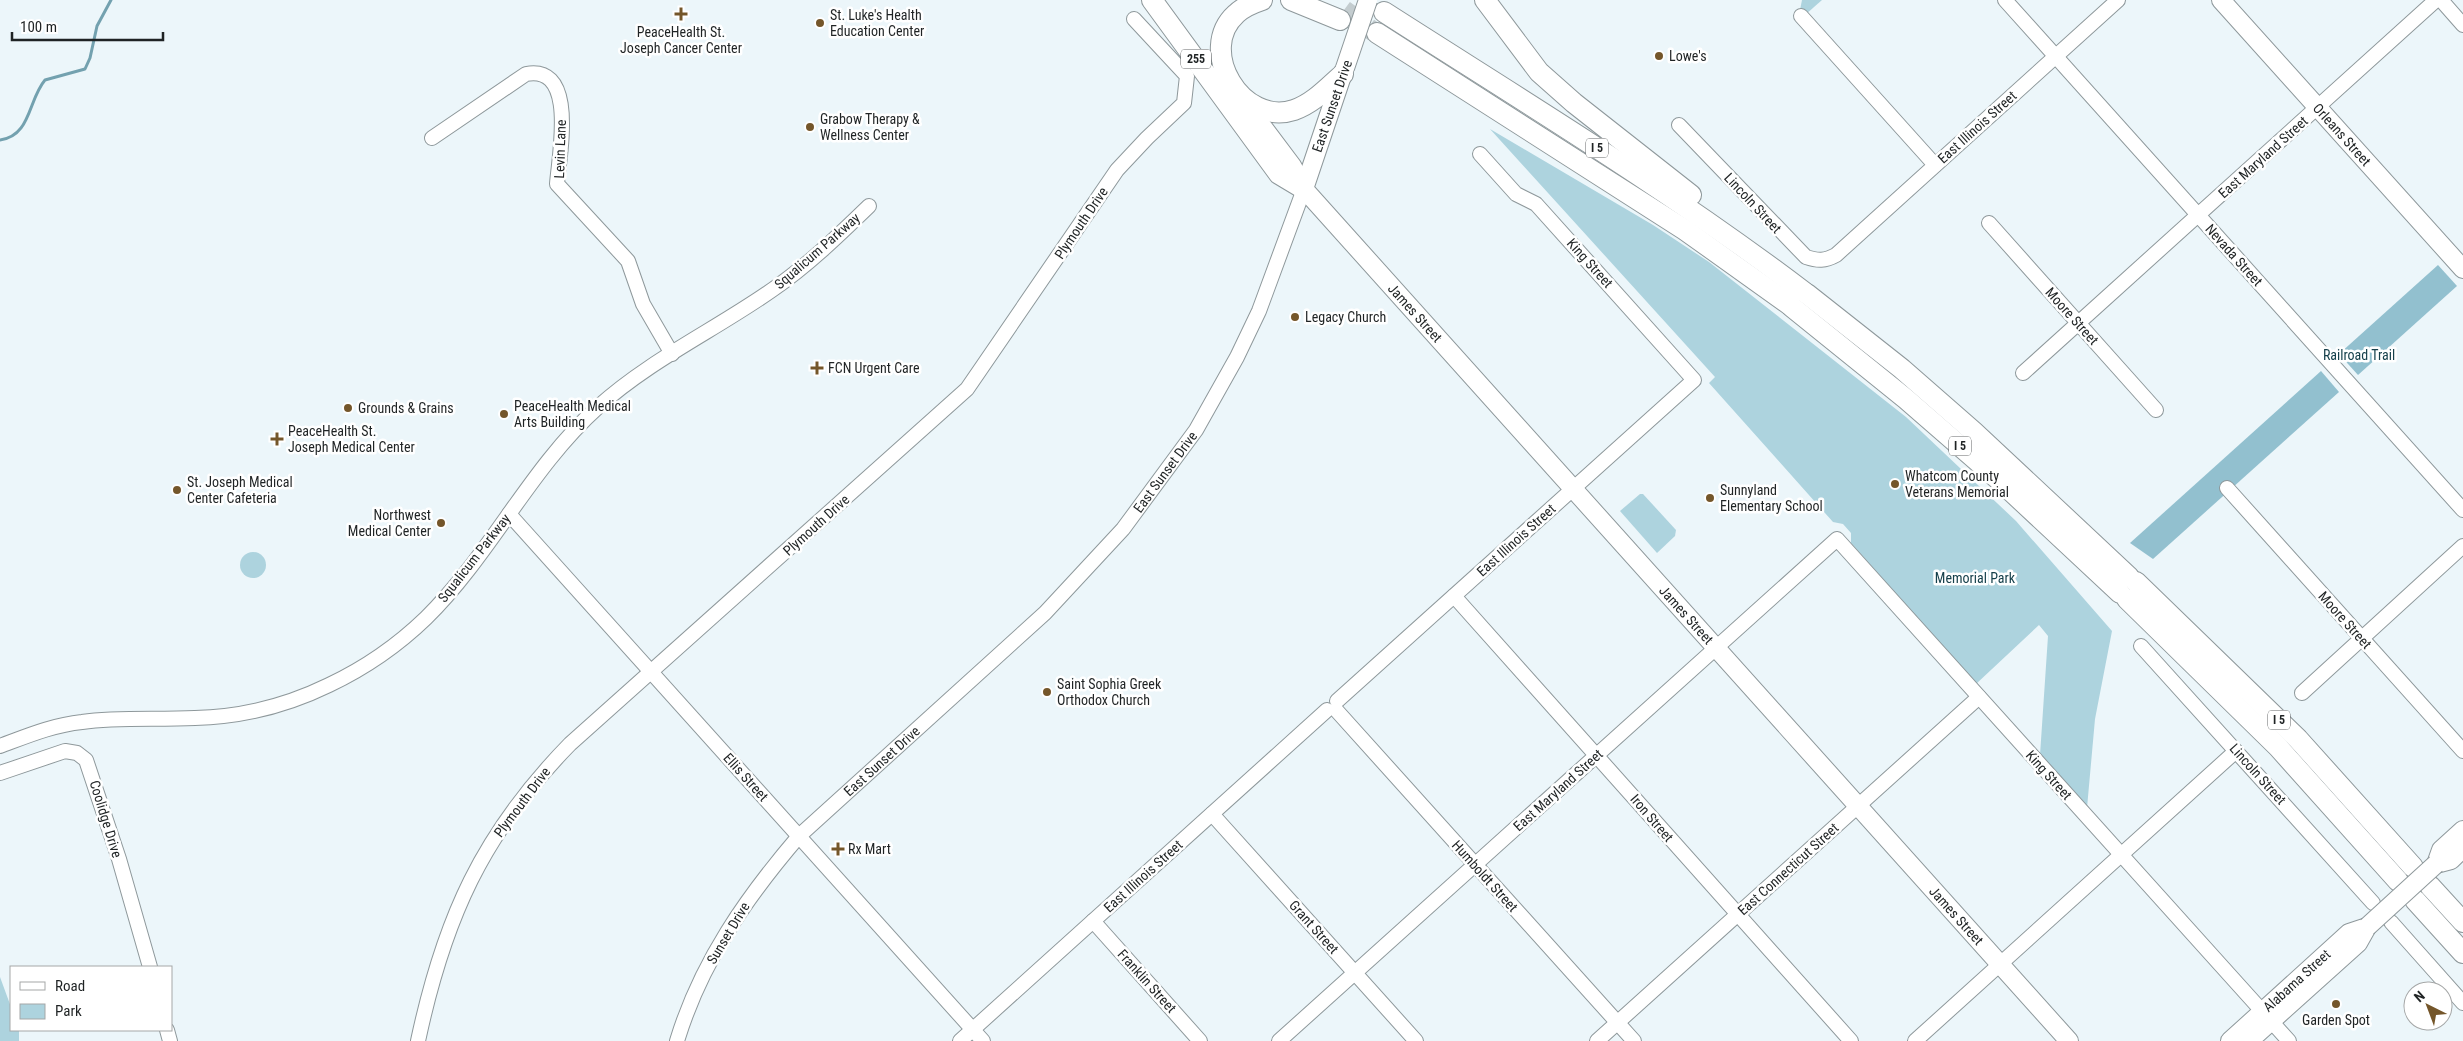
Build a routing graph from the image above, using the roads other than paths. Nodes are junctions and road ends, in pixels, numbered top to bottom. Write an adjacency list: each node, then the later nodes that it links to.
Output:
1 (1152, 0): 25 (highway, 255)
2 (1262, 0): 19 (highway)
3 (1291, 0): 4 (highway)
4 (1326, 0)
5 (1368, 0): 18 (main road, East Sunset Drive, bridge)
6 (1485, 0): 29 (highway)
7 (2005, 0): 17 (street, Nevada Street)
8 (2118, 0): 17 (street, East Illinois Street)
9 (2221, 0): 20 (main road, Orleans Street)
10 (2436, 0): 20 (street, East Maryland Street)
11 (2441, 0): 15 (street)
12 (1384, 12): 29 (highway, I 5)
13 (1802, 16): 24 (street)
14 (1134, 19): 49 (street, Plymouth Drive)
15 (2463, 25)
16 (1376, 33): 32 (highway, I 5)
17 (2056, 56): 24 (street, East Illinois Street); 27 (street, Nevada Street)
18 (1344, 71): 19 (highway); 25 (main road, East Sunset Drive)
19 (1236, 93): 25 (highway)
20 (2318, 107): 27 (street, East Maryland Street); 31 (main road, Orleans Street)
21 (1679, 125): 30 (street, Lincoln Street)
22 (432, 138): 34 (street, Levin Lane)
23 (1480, 154): 36 (street, King Street)
24 (1935, 165): 30 (street, East Illinois Street)
25 (1304, 189): 38 (main road, James Street); 61 (street, East Sunset Drive)
26 (869, 206): 34 (street, Squalicum Parkway)
27 (2198, 215): 33 (street, East Maryland Street); 40 (street, Nevada Street)
28 (1989, 223): 33 (street, Moore Street)
29 (1732, 237): 32 (highway, I 5)
30 (1836, 254)
31 (2463, 269)
32 (1798, 299): 44 (highway, I 5)
33 (2078, 323): 35 (street, East Maryland Street); 37 (street, Moore Street)
34 (672, 354): 41 (street, Squalicum Parkway)
35 (2023, 373)
36 (1694, 380): 38 (street, East Illinois Street)
37 (2156, 410)
38 (1573, 488): 45 (street, East Illinois Street); 48 (main road, James Street)
39 (2227, 488): 46 (street, Moore Street)
40 (2463, 510)
41 (509, 514): 49 (street, Ellis Street); 53 (street, Squalicum Parkway)
42 (1836, 539): 48 (street, East Maryland Street); 51 (street, King Street)
43 (2463, 546): 46 (street)
44 (2128, 588): 66 (highway, I 5); 67 (highway, I 5)
45 (1454, 596): 52 (street, East Illinois Street); 56 (street, Iron Street)
46 (2362, 638): 50 (street); 55 (street, Moore Street)
47 (2141, 646): 54 (street, Lincoln Street)
48 (1716, 648): 56 (street, East Maryland Street); 58 (main road, James Street)
49 (651, 672): 61 (street, Ellis Street); 84 (street, Plymouth Drive)
50 (2302, 693)
51 (1979, 697): 58 (street, East Connecticut Street); 63 (street, King Street)
52 (1334, 707): 59 (street, East Illinois Street); 64 (street, Humboldt Street)
53 (0, 746)
54 (2236, 750): 63 (street); 70 (street, Lincoln Street)
55 (2463, 751)
56 (1597, 755): 64 (street, East Maryland Street); 71 (street, Iron Street)
57 (0, 773): 78 (street, Coolidge Drive)
58 (1858, 806): 71 (street, East Connecticut Street); 77 (main road, James Street)
59 (1212, 814): 72 (street, East Illinois Street); 79 (street, Grant Street)
60 (2463, 830): 65 (main road, Alabama Street)
61 (799, 836): 83 (street, Ellis Street); 85 (street, Sunset Drive)
62 (2463, 848): 65 (main road, Alabama Street)
63 (2121, 854): 77 (street); 81 (street, King Street)
64 (1475, 864): 79 (street, East Maryland Street); 82 (street, Humboldt Street)
65 (2436, 864): 75 (main road, Alabama Street, bridge)
66 (2413, 867)
67 (2398, 880)
68 (2430, 886): 74 (highway)
69 (2415, 900): 76 (highway)
70 (2374, 903)
71 (1737, 915): 82 (street, East Connecticut Street); 93 (street, Iron Street)
72 (1093, 921): 83 (street, East Illinois Street); 88 (street, Franklin Street)
73 (2391, 922): 80 (street)
74 (2463, 922)
75 (2367, 927): 81 (main road, Alabama Street); 81 (main road, Alabama Street)
76 (2463, 953)
77 (2000, 964): 94 (street); 95 (main road, James Street)
78 (150, 966)
79 (1355, 973): 89 (street, East Maryland Street); 90 (street, Grant Street)
80 (2463, 1003)
81 (2267, 1016): 96 (main road, Alabama Street); 97 (main road, Alabama Street); 98 (street, King Street)
82 (1618, 1023): 91 (street, East Connecticut Street); 92 (street, Humboldt Street)
83 (973, 1029): 86 (street, East Illinois Street); 87 (street, Ellis Street)
84 (418, 1041)
85 (677, 1041)
86 (960, 1041)
87 (983, 1041)
88 (1200, 1041)
89 (1279, 1041)
90 (1416, 1041)
91 (1597, 1041)
92 (1634, 1041)
93 (1851, 1041)
94 (1915, 1041)
95 (2069, 1041)
96 (2230, 1041)
97 (2249, 1041)
98 (2289, 1041)

